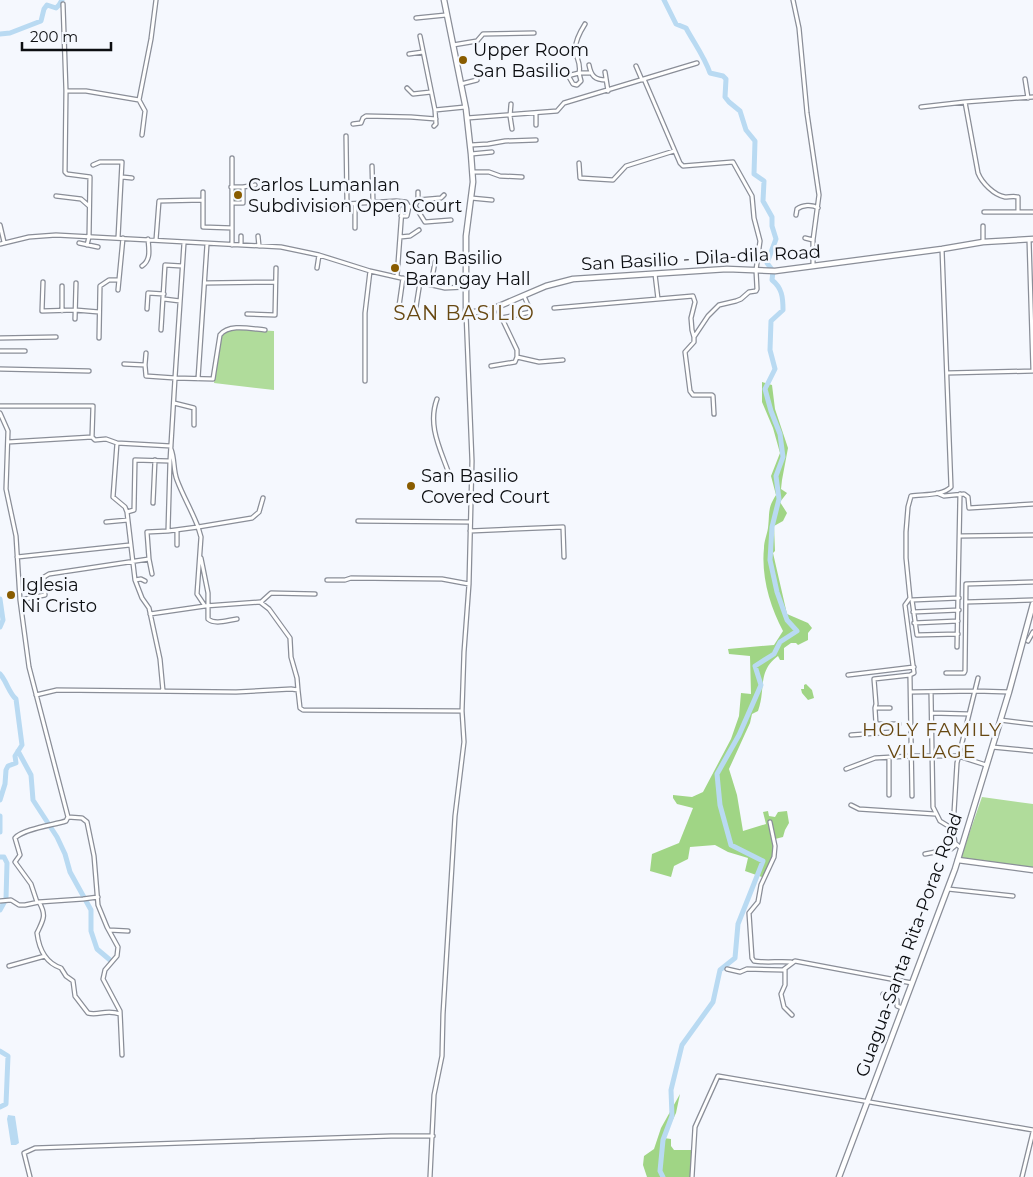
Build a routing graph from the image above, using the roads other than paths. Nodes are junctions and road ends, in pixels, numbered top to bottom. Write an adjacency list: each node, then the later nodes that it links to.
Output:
1 (156, 0): 29 (street)
2 (444, 0): 5 (street)
3 (793, 0): 77 (street)
4 (63, 4): 24 (street)
5 (446, 15): 6 (street); 10 (street)
6 (416, 18)
7 (585, 24): 17 (street)
8 (534, 34): 10 (street)
9 (420, 36): 11 (street)
10 (452, 46): 22 (street)
11 (423, 52): 12 (street); 26 (street)
12 (409, 54)
13 (697, 63): 18 (street)
14 (589, 65): 17 (street)
15 (636, 66): 18 (street)
16 (605, 72): 21 (street)
17 (591, 73): 21 (street)
18 (643, 79): 25 (street); 47 (street)
19 (1025, 79): 28 (street)
20 (476, 80): 22 (street)
21 (606, 80): 25 (street)
22 (460, 84): 32 (street)
23 (407, 88): 26 (street)
24 (66, 91): 29 (street); 73 (street)
25 (608, 91): 35 (street)
26 (430, 92): 34 (street)
27 (1033, 97): 28 (street)
28 (1028, 98): 30 (street)
29 (138, 100): 43 (street)
30 (965, 102): 33 (street); 80 (street)
31 (511, 104): 36 (street)
32 (465, 106): 34 (street); 37 (street)
33 (921, 107)
34 (435, 110): 38 (street)
35 (536, 114): 36 (street); 40 (street)
36 (510, 116): 37 (street); 42 (street)
37 (467, 118): 46 (street)
38 (436, 119): 39 (street); 41 (street)
39 (354, 124)
40 (536, 125)
41 (434, 126)
42 (512, 129)
43 (142, 135)
44 (346, 136): 71 (street)
45 (536, 140): 46 (street)
46 (471, 145): 49 (street)
47 (674, 151): 51 (street); 119 (street)
48 (492, 152): 49 (street)
49 (471, 154): 54 (street)
50 (232, 158): 59 (street)
51 (579, 163)
52 (93, 165): 55 (street)
53 (372, 166): 69 (street)
54 (472, 172): 56 (street); 65 (street)
55 (122, 177): 57 (street); 94 (street)
56 (522, 177)
57 (132, 178)
58 (255, 185): 60 (street)
59 (231, 187): 60 (street); 70 (street)
60 (243, 187): 70 (street)
61 (203, 192): 66 (street)
62 (418, 192): 67 (street)
63 (444, 195): 67 (street)
64 (56, 196): 73 (street)
65 (470, 198): 68 (street); 132 (street)
66 (203, 200): 87 (street); 99 (street)
67 (418, 200): 75 (street)
68 (492, 200)
69 (373, 202): 72 (street); 74 (street)
70 (232, 203): 87 (street)
71 (346, 204): 72 (street); 76 (street)
72 (355, 204): 88 (street)
73 (89, 206): 93 (street)
74 (410, 206): 75 (street); 83 (street)
75 (415, 206): 84 (street)
76 (296, 207)
77 (818, 208): 82 (street); 100 (street)
78 (402, 209): 83 (street)
79 (984, 212): 80 (street)
80 (1018, 212): 81 (street)
81 (1033, 212)
82 (796, 215)
83 (401, 216): 92 (street)
84 (451, 220)
85 (0, 225): 102 (street)
86 (983, 226): 101 (street)
87 (232, 228): 106 (street)
88 (355, 228)
89 (419, 230): 92 (street)
90 (241, 236): 107 (street)
91 (258, 236): 109 (street)
92 (400, 237): 122 (street)
93 (89, 238): 94 (street); 102 (street); 108 (street)
94 (118, 238): 97 (street)
95 (804, 238): 100 (street)
96 (1031, 239): 101 (street, San Basilio - Dila-dila Road); 134 (street)
97 (123, 240): 98 (street); 124 (street)
98 (148, 240): 99 (street); 114 (street)
99 (156, 240): 104 (street)
100 (813, 240): 116 (street)
101 (983, 242): 111 (street, San Basilio - Dila-dila Road)
102 (2, 243)
103 (79, 243): 108 (street)
104 (184, 243): 105 (street); 115 (street)
105 (207, 244): 106 (street); 129 (street)
106 (232, 245): 107 (street)
107 (241, 245): 109 (street)
108 (87, 246): 110 (street)
109 (259, 246): 112 (street)
110 (98, 247)
111 (942, 249): 116 (street, San Basilio - Dila-dila Road); 169 (street)
112 (319, 256): 118 (street); 120 (street)
113 (435, 262): 130 (street)
114 (142, 266)
115 (182, 266): 135 (street); 139 (street)
116 (812, 266): 119 (street, San Basilio - Dila-dila Road)
117 (276, 268): 126 (street)
118 (317, 268)
119 (758, 270): 121 (street, San Basilio - Dila-dila Road); 155 (street)
120 (370, 271): 122 (street); 172 (street)
121 (655, 274): 136 (street, San Basilio - Dila-dila Road); 137 (street)
122 (397, 277): 123 (street)
123 (403, 278): 127 (street); 140 (street)
124 (119, 280): 133 (street); 147 (street)
125 (44, 282): 146 (street)
126 (275, 282): 129 (street); 148 (street)
127 (420, 282): 130 (street); 141 (street)
128 (76, 283): 145 (street)
129 (205, 283): 171 (street)
130 (431, 284): 132 (street)
131 (62, 286): 146 (street)
132 (465, 287): 149 (street)
133 (118, 290)
134 (1031, 292): 168 (street)
135 (164, 294): 138 (street); 144 (street)
136 (524, 296): 142 (street, San Basilio - Dila-dila Road); 150 (street)
137 (658, 299): 143 (street); 155 (street)
138 (164, 300): 139 (street); 152 (street)
139 (180, 301): 170 (street)
140 (400, 306)
141 (416, 307)
142 (496, 308): 149 (street, San Basilio - Dila-dila Road); 150 (street)
143 (554, 308)
144 (147, 309)
145 (75, 310): 146 (street); 147 (street); 151 (street)
146 (62, 311)
147 (99, 312): 157 (street)
148 (247, 314)
149 (466, 314): 197 (street)
150 (501, 318): 161 (street)
151 (75, 319)
152 (161, 330)
153 (265, 330): 171 (street)
154 (56, 337): 156 (street)
155 (694, 337): 177 (street)
156 (0, 338)
157 (99, 338)
158 (0, 351): 159 (street)
159 (26, 351)
160 (146, 353): 164 (street)
161 (517, 357): 162 (street); 165 (street)
162 (563, 360)
163 (124, 364): 164 (street)
164 (145, 366): 170 (street)
165 (491, 366)
166 (0, 369): 167 (street)
167 (89, 370)
168 (1033, 371): 169 (street)
169 (947, 373): 186 (street)
170 (175, 378): 171 (street); 174 (street)
171 (198, 379)
172 (365, 381)
173 (437, 399): 185 (street)
174 (174, 404): 178 (street); 182 (street)
175 (0, 406): 179 (street)
176 (0, 413): 180 (street)
177 (714, 414)
178 (194, 425)
179 (92, 437): 180 (street); 181 (street)
180 (8, 442): 207 (street)
181 (117, 443): 182 (street); 193 (street)
182 (171, 447): 184 (street)
183 (155, 460): 184 (street); 191 (street); 193 (street)
184 (172, 462): 198 (street); 200 (street)
185 (449, 474)
186 (947, 490): 187 (street); 189 (street)
187 (937, 493): 189 (street); 235 (street)
188 (960, 494): 189 (street); 192 (street); 203 (street)
189 (949, 495)
190 (263, 498): 198 (street)
191 (153, 503)
192 (1033, 504)
193 (127, 512): 194 (street)
194 (128, 520): 196 (street); 204 (street)
195 (358, 521): 197 (street)
196 (106, 522)
197 (470, 522): 201 (street)
198 (198, 527): 199 (street); 206 (street)
199 (177, 530): 200 (street); 205 (street)
200 (168, 531): 209 (street)
201 (470, 531): 208 (street); 216 (street)
202 (1033, 535): 203 (street)
203 (960, 536): 218 (street)
204 (130, 545): 207 (street); 210 (street)
205 (177, 545)
206 (200, 552): 224 (street); 224 (street)
207 (17, 557): 219 (street)
208 (564, 557)
209 (149, 559): 210 (street); 211 (street)
210 (132, 562): 212 (street); 219 (street)
211 (152, 574)
212 (134, 580): 214 (street); 227 (street)
213 (327, 580): 216 (street)
214 (145, 582)
215 (1033, 582): 222 (street)
216 (469, 584): 249 (street)
217 (316, 594): 221 (street)
218 (959, 598): 225 (street); 226 (street)
219 (20, 600): 246 (street)
220 (1033, 600): 222 (street)
221 (260, 602): 224 (street); 240 (street)
222 (966, 602): 236 (street)
223 (1033, 604): 245 (street, Guagua-Santa Rita-Porac Road)
224 (206, 606): 227 (street); 228 (street)
225 (959, 610): 226 (street); 229 (street)
226 (913, 612): 230 (street)
227 (150, 614): 242 (street)
228 (237, 619)
229 (958, 621): 230 (street); 232 (street)
230 (914, 623): 232 (street)
231 (1033, 632): 233 (street)
232 (958, 634): 234 (street)
233 (1028, 641)
234 (957, 647)
235 (914, 667): 237 (street); 238 (street)
236 (946, 673)
237 (848, 675)
238 (910, 675): 243 (street); 247 (street)
239 (978, 678): 241 (street)
240 (298, 690): 242 (street); 249 (street)
241 (976, 690): 244 (street); 245 (street); 251 (street)
242 (163, 691): 246 (street)
243 (911, 692): 244 (street); 259 (street)
244 (931, 692): 250 (street)
245 (1009, 692): 252 (street, Guagua-Santa Rita-Porac Road)
246 (36, 695): 269 (street)
247 (875, 708): 248 (street); 253 (street)
248 (890, 708)
249 (462, 711): 297 (street)
250 (932, 713): 251 (street); 260 (street)
251 (970, 714): 261 (street)
252 (999, 720): 255 (street); 257 (street, Guagua-Santa Rita-Porac Road)
253 (893, 724): 254 (street); 256 (street)
254 (899, 724)
255 (1033, 724)
256 (851, 735)
257 (992, 747): 258 (street); 263 (street, Guagua-Santa Rita-Porac Road)
258 (1033, 751)
259 (911, 756): 260 (street); 262 (street); 266 (street)
260 (933, 756): 261 (street); 268 (street)
261 (958, 756): 263 (street); 271 (street)
262 (889, 758): 264 (street); 265 (street)
263 (986, 765): 273 (street, Guagua-Santa Rita-Porac Road)
264 (846, 769)
265 (889, 795)
266 (912, 796)
267 (851, 805): 268 (street)
268 (936, 814): 271 (street)
269 (68, 817): 279 (street); 281 (street)
270 (770, 822): 285 (street)
271 (953, 829): 272 (street)
272 (956, 845): 273 (street); 274 (street)
273 (961, 848): 275 (street, Guagua-Santa Rita-Porac Road)
274 (925, 854)
275 (958, 860): 276 (street); 277 (street, Guagua-Santa Rita-Porac Road)
276 (1033, 870)
277 (948, 889): 278 (street); 289 (street, Guagua-Santa Rita-Porac Road)
278 (1013, 896)
279 (98, 897): 281 (street); 282 (street)
280 (0, 901): 281 (street)
281 (38, 902): 284 (street)
282 (109, 930): 283 (street); 292 (street)
283 (128, 931)
284 (44, 956): 286 (street); 292 (street)
285 (792, 962): 288 (street); 289 (street)
286 (9, 966)
287 (727, 969): 288 (street)
288 (785, 969): 293 (street)
289 (912, 983): 291 (street, Guagua-Santa Rita-Porac Road)
290 (883, 994): 291 (street)
291 (902, 1008): 295 (street, Guagua-Santa Rita-Porac Road)
292 (120, 1014): 294 (street)
293 (792, 1015)
294 (122, 1055)
295 (866, 1102): 296 (street); 300 (street); 301 (street, Guagua-Santa Rita-Porac Road)
296 (1033, 1131): 302 (street)
297 (433, 1136): 298 (street); 299 (street)
298 (30, 1177)
299 (430, 1177)
300 (692, 1177)
301 (839, 1177)
302 (1022, 1177)

